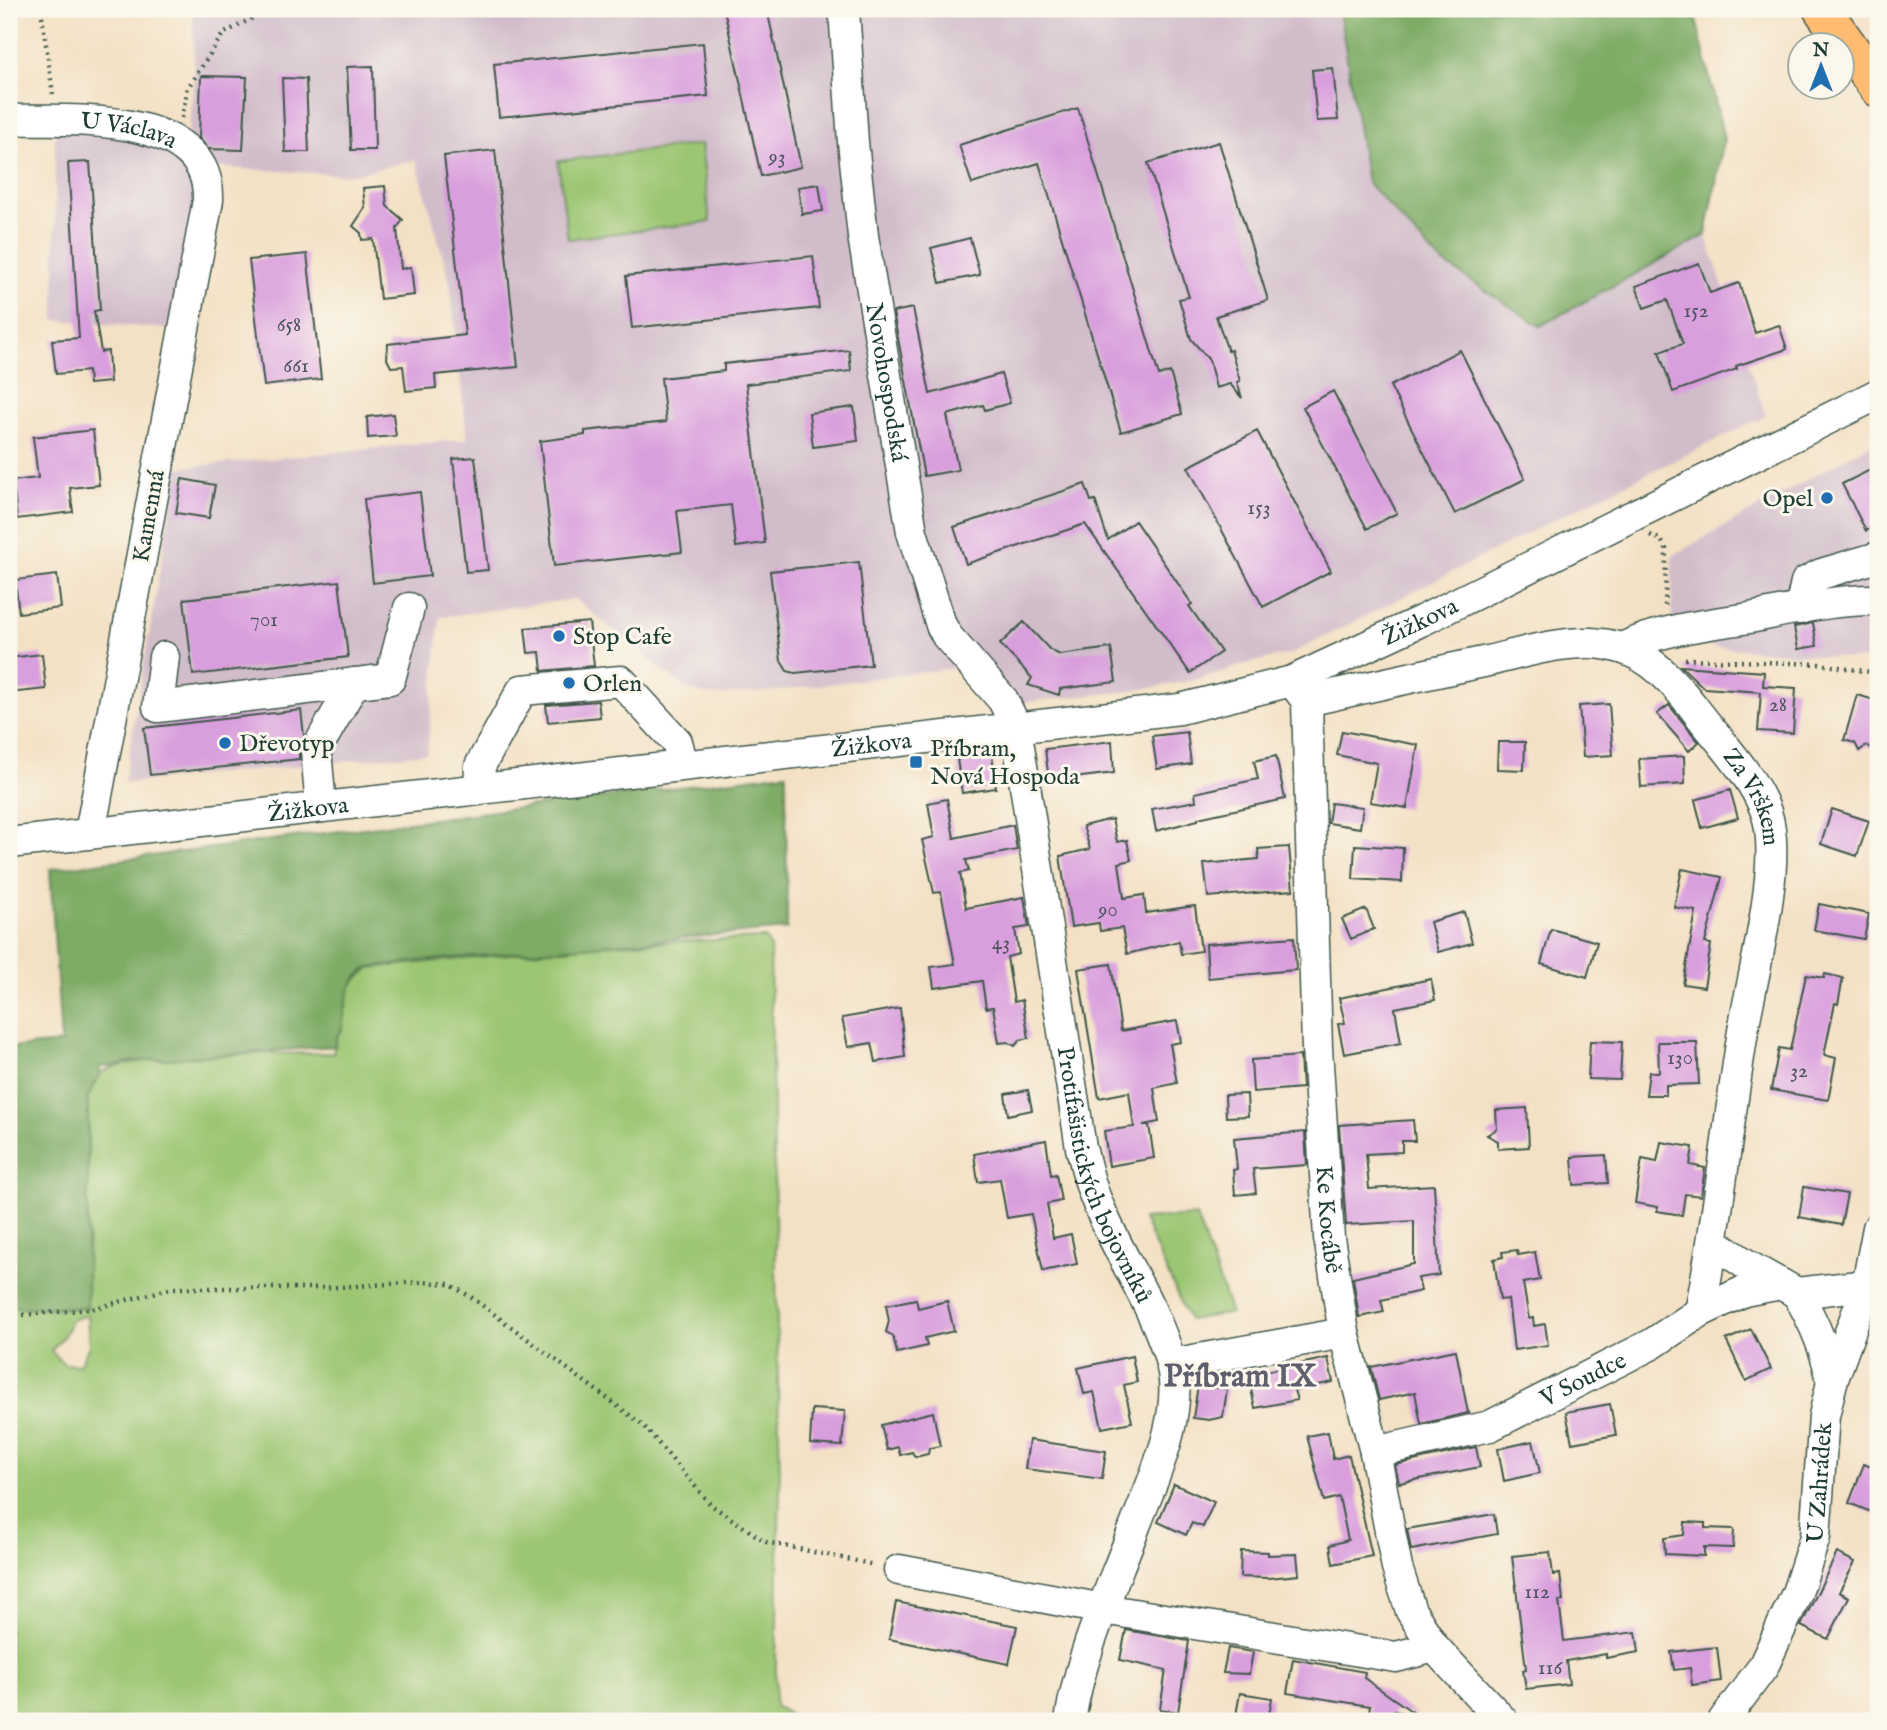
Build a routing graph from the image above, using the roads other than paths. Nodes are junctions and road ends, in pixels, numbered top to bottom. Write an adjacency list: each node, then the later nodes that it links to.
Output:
1 (844, 9): 15 (street, Novohospodská)
2 (1822, 9): 3 (main road)
3 (1878, 88)
4 (9, 120): 5 (street, U Václava)
5 (208, 200): 19 (street, Kamenná)
6 (1878, 394): 14 (street, Žižkova)
7 (1878, 557): 10 (street)
8 (1878, 600): 10 (street)
9 (410, 608): 13 (street)
10 (1800, 608): 11 (street)
11 (1638, 648): 14 (street); 22 (street, Za Vrškem)
12 (164, 657): 13 (street)
13 (354, 683): 18 (street)
14 (1300, 691): 15 (street, Žižkova); 26 (street, Ke Kocábě)
15 (1016, 727): 16 (street, Žižkova); 27 (street, Protifašistických bojovníků)
16 (684, 765): 17 (street, Žižkova); 17 (street)
17 (479, 790): 18 (street, Žižkova)
18 (321, 807): 19 (street, Žižkova)
19 (90, 833): 20 (street, Žižkova)
20 (9, 843)
21 (1878, 1228): 23 (street, U Zahrádek)
22 (1713, 1242): 24 (street); 25 (street, Za Vrškem)
23 (1867, 1285): 24 (street, V Soudce); 28 (street, U Zahrádek)
24 (1789, 1289): 25 (street, V Soudce); 28 (street)
25 (1700, 1312): 29 (street, V Soudce)
26 (1344, 1333): 27 (street); 29 (street, Ke Kocábě)
27 (1171, 1364): 31 (street, Protifašistických bojovníků)
28 (1832, 1382): 35 (street, U Zahrádek)
29 (1375, 1452): 32 (street, Ke Kocábě)
30 (899, 1570): 31 (street)
31 (1103, 1609): 32 (street); 33 (street, Protifašistických bojovníků)
32 (1434, 1647): 34 (street, Ke Kocábě)
33 (1070, 1721)
34 (1503, 1721)
35 (1723, 1721)

